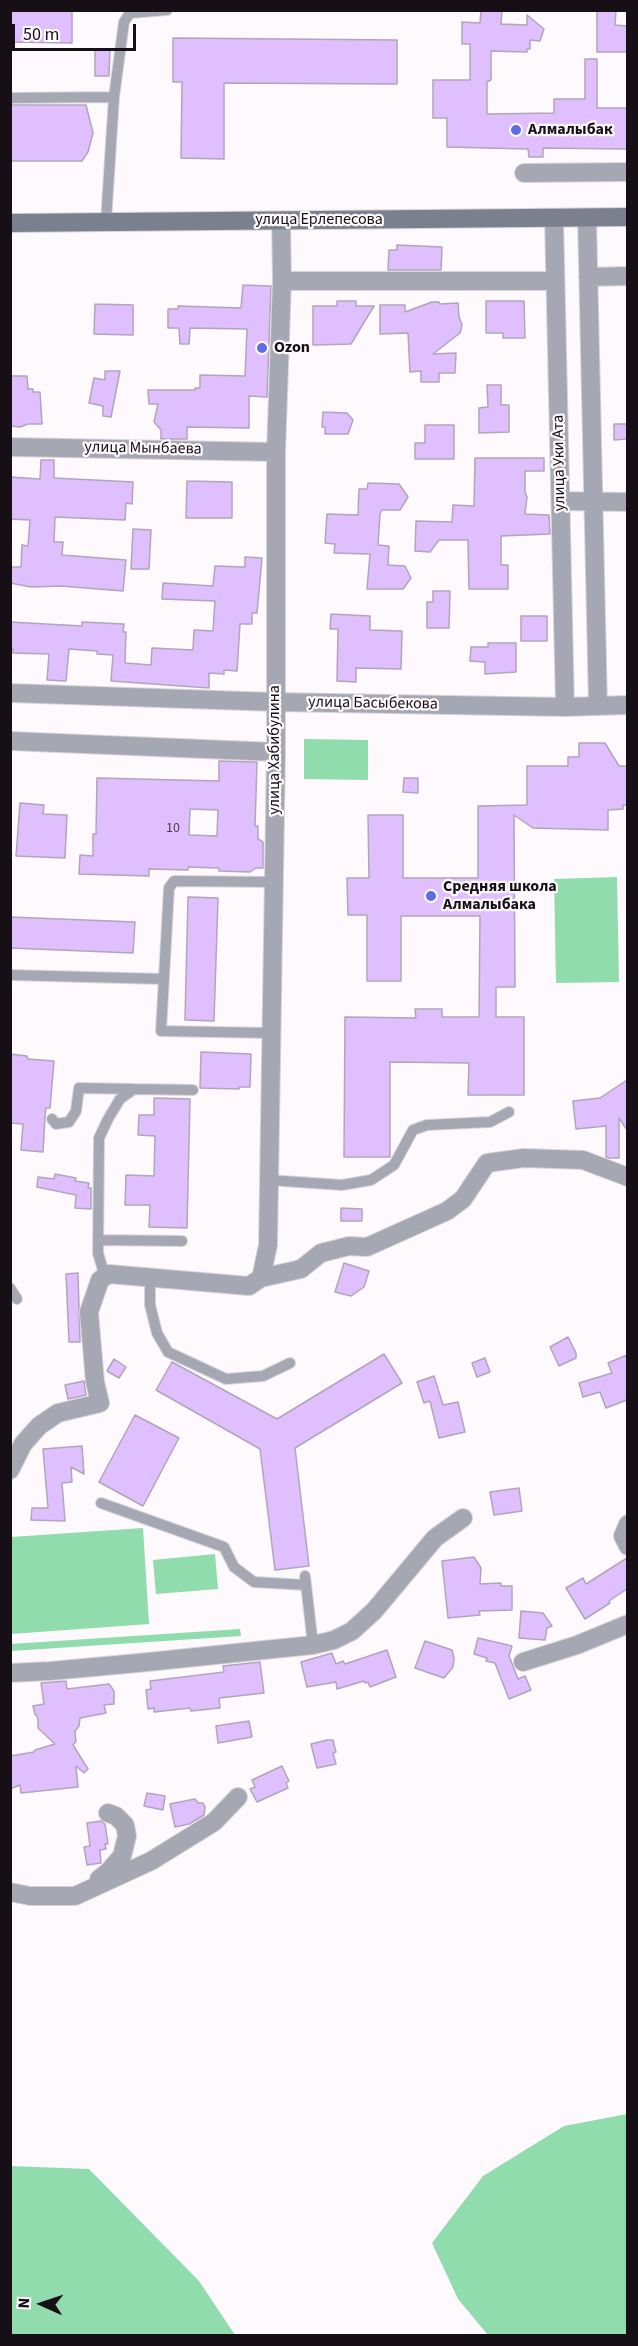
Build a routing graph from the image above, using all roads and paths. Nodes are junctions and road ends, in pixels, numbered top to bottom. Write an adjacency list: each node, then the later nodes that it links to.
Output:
1 (167, 10): 2 (lane)
2 (114, 97): 3 (lane); 10 (lane)
3 (10, 98)
4 (627, 172): 5 (street)
5 (524, 173)
6 (627, 217): 8 (main road, улица Ерлепесова)
7 (554, 218): 8 (main road, улица Ерлепесова); 9 (main road, улица Ерлепесова); 14 (street, улица Уки Ата)
8 (587, 218): 13 (street, улица Уки Ата)
9 (281, 220): 10 (main road, улица Ерлепесова); 15 (street, улица Хабибулина)
10 (106, 221): 11 (main road, улица Ерлепесова)
11 (10, 223)
12 (627, 276): 13 (street)
13 (588, 277): 19 (street, улица Уки Ата)
14 (555, 280): 15 (street); 18 (street, улица Уки Ата)
15 (282, 281): 17 (street, улица Хабибулина)
16 (10, 447): 17 (street, улица Мынбаева)
17 (276, 452): 24 (street, улица Хабибулина)
18 (561, 501): 19 (street); 21 (street, улица Уки Ата)
19 (595, 501): 20 (street); 22 (street, улица Уки Ата)
20 (627, 502)
21 (563, 615): 22 (street); 27 (street, улица Уки Ата)
22 (596, 615): 26 (street, улица Уки Ата)
23 (10, 693): 24 (street, улица Басыбекова)
24 (275, 702): 27 (street, улица Басыбекова); 29 (street, улица Хабибулина)
25 (627, 705): 26 (street, улица Басыбекова)
26 (598, 706): 27 (street, улица Басыбекова)
27 (565, 707)
28 (10, 741): 29 (street)
29 (276, 752): 30 (street, улица Хабибулина)
30 (273, 882): 32 (lane); 33 (street, улица Хабибулина)
31 (10, 975): 32 (lane)
32 (164, 979): 33 (lane)
33 (270, 1033): 39 (street, улица Хабибулина)
34 (134, 1089): 35 (lane); 37 (lane); 40 (lane)
35 (194, 1089)
36 (509, 1112): 39 (lane)
37 (52, 1119)
38 (627, 1177): 44 (street)
39 (268, 1180): 44 (street, улица Хабибулина)
40 (99, 1240): 41 (lane); 42 (lane)
41 (182, 1242)
42 (105, 1277): 43 (street); 48 (street)
43 (150, 1277): 44 (street); 47 (lane)
44 (261, 1278)
45 (10, 1288): 46 (lane)
46 (17, 1299)
47 (290, 1363)
48 (10, 1470)
49 (101, 1503): 54 (lane)
50 (463, 1518): 54 (street)
51 (627, 1524): 52 (street)
52 (627, 1546)
53 (627, 1624): 55 (street)
54 (313, 1645): 56 (street)
55 (523, 1662)
56 (10, 1673)
57 (238, 1797): 60 (street)
58 (108, 1813): 60 (street)
59 (10, 1892): 60 (street)
60 (78, 1894)

